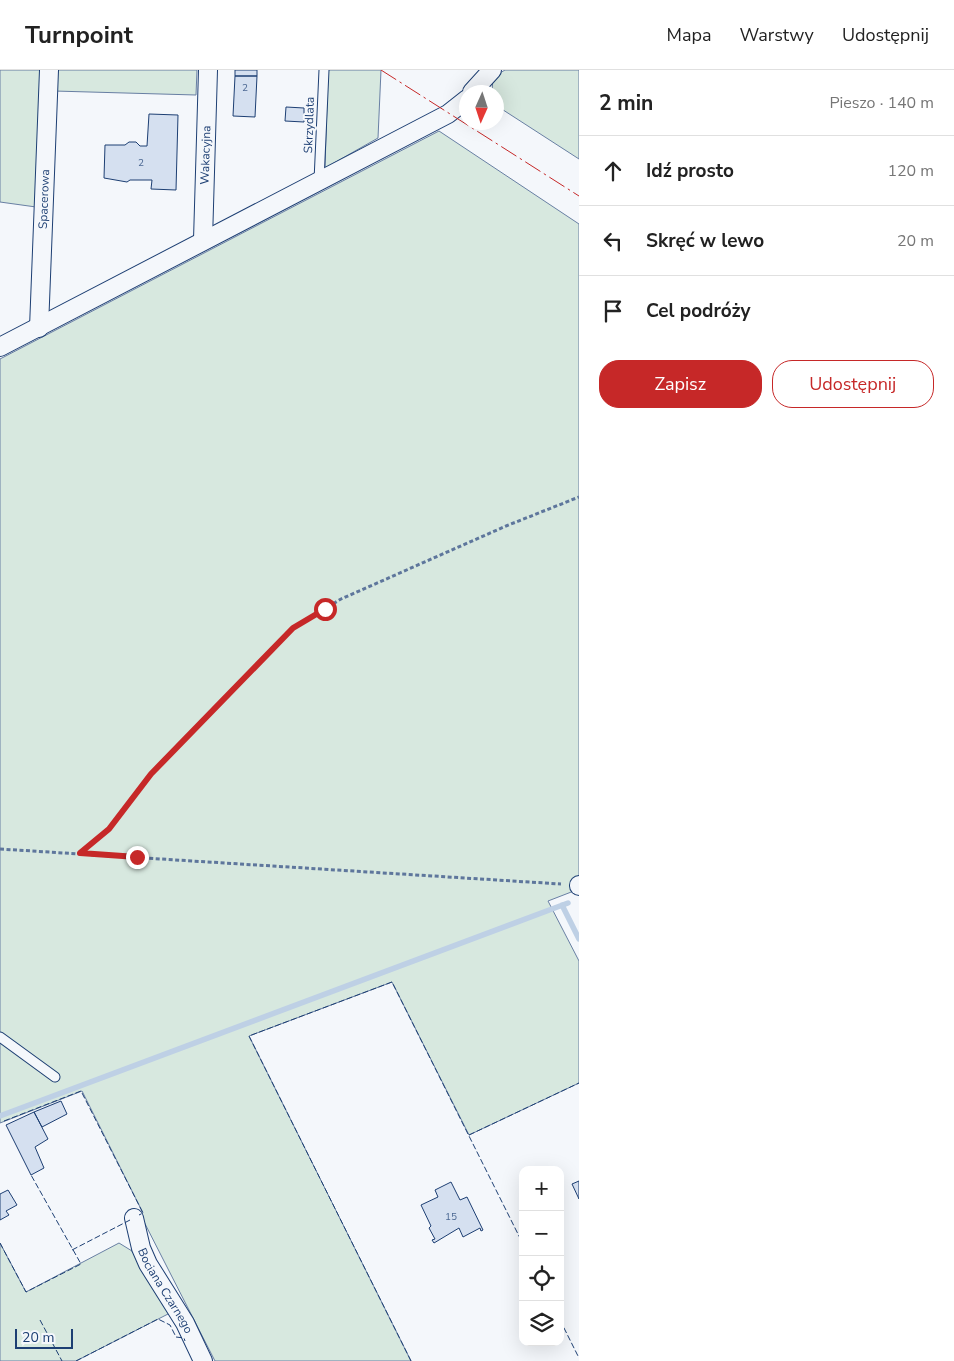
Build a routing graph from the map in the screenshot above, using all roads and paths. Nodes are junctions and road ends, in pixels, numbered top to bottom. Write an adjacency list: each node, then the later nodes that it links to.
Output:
1 (48, 70): 9 (street, Spacerowa)
2 (208, 70): 8 (street, Wakacyjna)
3 (324, 70): 7 (lane, Skrzydlata)
4 (492, 70): 5 (street)
5 (478, 85)
6 (459, 105): 7 (street)
7 (319, 181): 8 (street)
8 (203, 240): 9 (street)
9 (39, 328): 10 (street)
10 (0, 347)
11 (579, 497): 13 (path)
12 (0, 849): 13 (path)
13 (80, 853): 14 (path)
14 (579, 886)
15 (0, 1038): 16 (lane)
16 (55, 1077)
17 (134, 1218): 18 (street, Bociana Czarnego)
18 (203, 1361)

